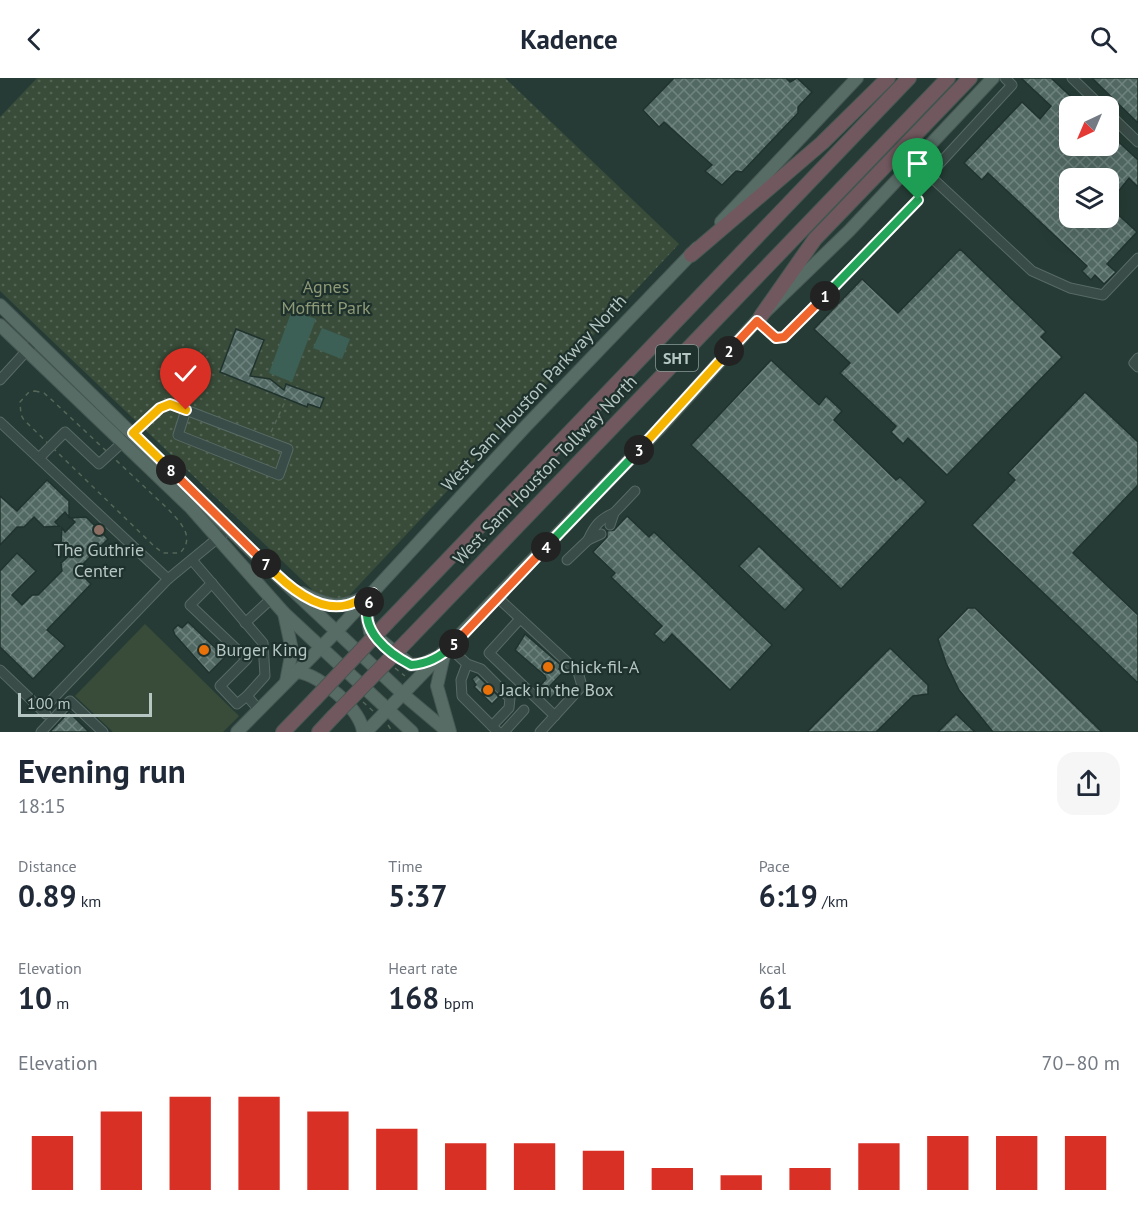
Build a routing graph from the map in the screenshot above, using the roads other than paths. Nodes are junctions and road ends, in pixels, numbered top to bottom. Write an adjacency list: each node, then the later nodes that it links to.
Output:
1 (857, 78): 15 (main road, West Sam Houston Parkway North)
2 (888, 78): 15 (highway)
3 (909, 78): 70 (highway, West Sam Houston Tollway North / SHT, bridge)
4 (948, 78): 71 (highway, West Sam Houston Tollway North / SHT, bridge)
5 (970, 78): 18 (highway)
6 (993, 78): 12 (main road)
7 (1072, 78): 9 (lane)
8 (1009, 82): 13 (lane)
9 (1091, 96)
10 (1119, 124): 11 (lane)
11 (1138, 142)
12 (915, 162): 13 (lane); 18 (main road)
13 (928, 175): 16 (lane)
14 (918, 200): 18 (lane)
15 (691, 255): 42 (main road, West Sam Houston Parkway North)
16 (1138, 258)
17 (0, 305): 20 (main road)
18 (759, 319): 43 (main road)
19 (0, 325): 21 (main road)
20 (36, 339): 21 (lane); 27 (main road)
21 (27, 351): 24 (lane); 28 (main road)
22 (1138, 358): 23 (lane)
23 (1138, 367)
24 (0, 380)
25 (182, 409): 25 (lane); 27 (lane)
26 (0, 422): 29 (lane)
27 (133, 433): 28 (lane); 33 (main road)
28 (122, 442): 29 (lane); 35 (main road)
29 (39, 458): 39 (lane)
30 (635, 491): 31 (lane)
31 (614, 513): 32 (lane); 36 (lane)
32 (610, 525)
33 (230, 528): 35 (lane); 41 (main road)
34 (601, 534): 36 (lane)
35 (218, 538): 37 (lane); 44 (main road)
36 (588, 540): 38 (lane)
37 (192, 560): 39 (lane); 40 (lane)
38 (567, 560)
39 (168, 579): 62 (lane)
40 (212, 583): 47 (lane); 52 (lane)
41 (290, 587): 42 (main road); 48 (main road)
42 (373, 593): 48 (main road, West Sam Houston Parkway North); 51 (main road)
43 (496, 597): 46 (lane); 51 (main road)
44 (270, 600): 45 (main road); 47 (lane)
45 (284, 613): 50 (main road); 57 (main road)
46 (520, 619): 64 (lane); 64 (lane)
47 (245, 623): 49 (lane)
48 (336, 632): 50 (main road, West Sam Houston Parkway North); 58 (main road)
49 (263, 643): 52 (lane); 56 (lane)
50 (320, 648): 55 (main road, West Sam Houston Parkway North); 63 (main road)
51 (447, 651): 53 (lane); 58 (main road); 74 (main road)
52 (247, 659): 59 (lane)
53 (467, 664): 66 (lane); 66 (lane)
54 (0, 670): 62 (lane)
55 (298, 672): 57 (main road, West Sam Houston Parkway North); 72 (main road)
56 (265, 676): 57 (lane); 59 (lane)
57 (282, 686): 60 (main road, West Sam Houston Parkway North)
58 (405, 695): 63 (main road); 74 (main road)
59 (247, 696): 60 (lane)
60 (259, 710): 69 (main road, West Sam Houston Parkway North)
61 (524, 710): 75 (lane)
62 (42, 711): 65 (lane)
63 (388, 711): 72 (main road); 73 (main road)
64 (555, 716): 76 (lane)
65 (52, 720): 67 (lane); 68 (lane)
66 (495, 729)
67 (41, 732)
68 (103, 732)
69 (237, 732)
70 (283, 732)
71 (319, 732)
72 (365, 732)
73 (412, 732)
74 (449, 732)
75 (504, 732)
76 (540, 732)

